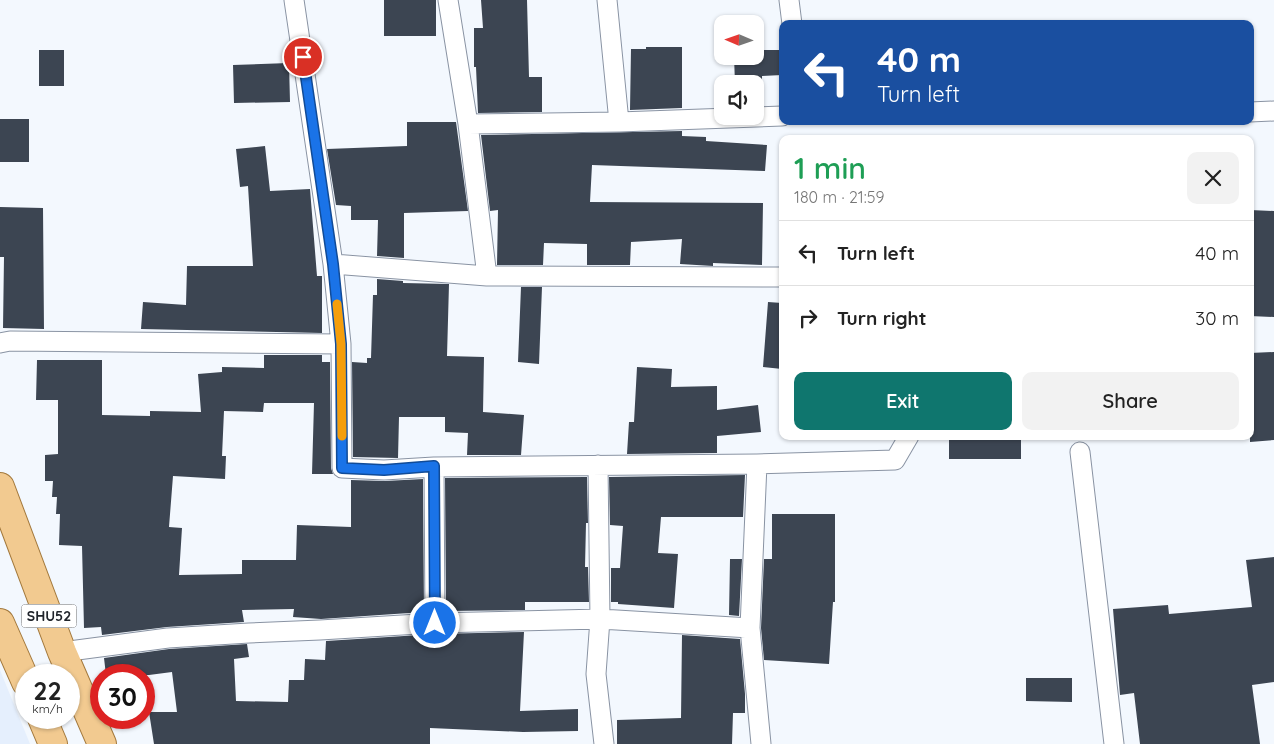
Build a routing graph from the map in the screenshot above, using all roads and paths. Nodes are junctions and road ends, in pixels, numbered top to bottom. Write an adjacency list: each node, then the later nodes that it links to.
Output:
1 (294, 0): 11 (street)
2 (448, 0): 10 (street)
3 (608, 0): 9 (street)
4 (789, 0): 5 (street)
5 (792, 20)
6 (1274, 111): 7 (street)
7 (1254, 112)
8 (779, 116): 9 (street)
9 (619, 122): 10 (street)
10 (468, 124): 12 (street)
11 (333, 264): 12 (street); 15 (street)
12 (487, 276): 13 (street)
13 (779, 276)
14 (0, 343): 15 (street)
15 (341, 344): 20 (street)
16 (907, 440): 18 (street)
17 (1080, 452): 33 (street)
18 (757, 464): 19 (street); 25 (street)
19 (598, 465): 20 (street); 22 (street)
20 (434, 466): 24 (street)
21 (0, 487): 26 (main road, SHU52)
22 (600, 619): 24 (street); 25 (street); 31 (street)
23 (0, 622): 27 (main road, SHU52)
24 (435, 623): 26 (street)
25 (750, 628): 32 (street)
26 (62, 652): 30 (main road, SHU52)
27 (18, 664)
28 (47, 729): 29 (main road)
29 (53, 744)
30 (102, 744)
31 (604, 744)
32 (761, 744)
33 (1114, 744)

